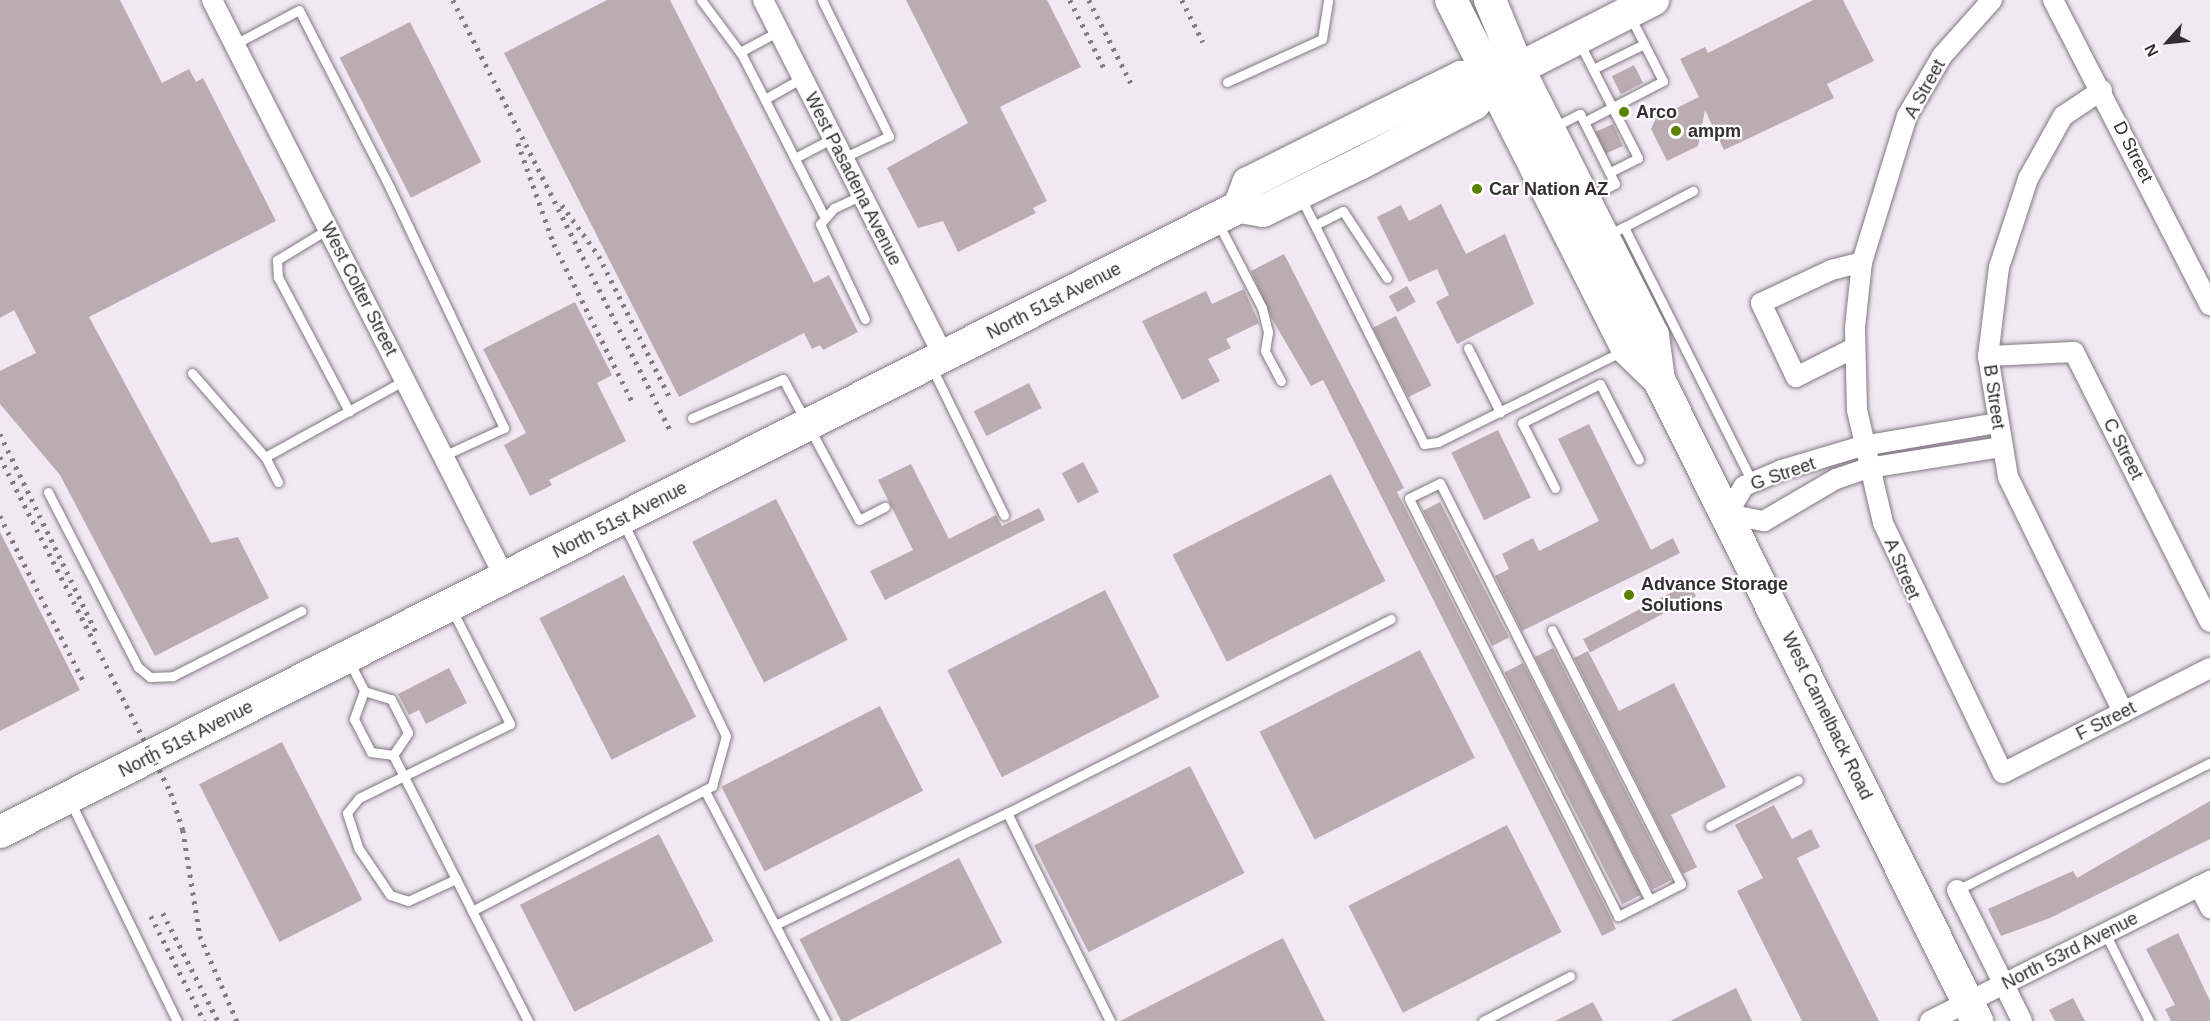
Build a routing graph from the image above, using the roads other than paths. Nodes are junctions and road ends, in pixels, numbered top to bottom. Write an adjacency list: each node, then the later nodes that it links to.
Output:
1 (212, 0): 13 (street, West Colter Street)
2 (701, 0): 15 (lane)
3 (763, 0): 11 (street, West Pasadena Avenue)
4 (822, 0): 27 (lane)
5 (1328, 0): 19 (lane)
6 (1451, 0): 17 (main road, West Camelback Road)
7 (1490, 0): 17 (main road, West Camelback Road)
8 (1992, 0): 38 (street, A Street)
9 (2053, 0): 20 (street, D Street)
10 (1641, 6): 12 (main road); 14 (lane)
11 (779, 31): 15 (lane); 18 (street, West Pasadena Avenue)
12 (1577, 39): 16 (lane); 17 (main road)
13 (235, 44): 36 (street, West Colter Street); 57 (lane)
14 (1644, 44): 16 (lane); 22 (lane)
15 (740, 52): 21 (lane)
16 (1593, 69): 22 (lane)
17 (1505, 75): 24 (main road, West Camelback Road); 30 (main road); 33 (main road); 42 (main road, West Camelback Road)
18 (802, 78): 21 (lane); 25 (street, West Pasadena Avenue)
19 (1227, 82)
20 (2102, 90): 40 (street, D Street); 45 (street, B Street)
21 (765, 99): 26 (lane)
22 (1613, 107): 23 (lane); 28 (lane)
23 (1584, 122): 24 (lane); 28 (lane)
24 (1549, 130): 32 (main road, West Camelback Road)
25 (833, 138): 26 (lane); 27 (street, West Pasadena Avenue)
26 (795, 158): 34 (lane)
27 (843, 158): 31 (street, West Pasadena Avenue)
28 (1610, 172): 32 (lane)
29 (1693, 191): 37 (lane)
30 (1299, 193): 33 (main road); 35 (lane)
31 (862, 195): 34 (lane); 46 (street, West Pasadena Avenue)
32 (1585, 199): 37 (main road, West Camelback Road)
33 (1227, 212): 46 (main road, North 51st Avenue); 49 (lane)
34 (824, 216): 41 (lane)
35 (1315, 225): 39 (lane); 51 (lane)
36 (328, 229): 48 (street, West Colter Street); 50 (lane)
37 (1614, 232): 42 (main road, West Camelback Road); 62 (lane)
38 (1862, 262): 44 (street, A Street); 44 (street)
39 (1387, 278)
40 (2210, 305)
41 (865, 319)
42 (1640, 342): 51 (lane); 66 (main road, West Camelback Road)
43 (1468, 348): 51 (lane)
44 (1854, 348): 55 (street, A Street)
45 (1988, 356): 53 (street, B Street); 73 (street, C Street)
46 (937, 360): 54 (main road, North 51st Avenue); 67 (lane)
47 (192, 373): 58 (lane)
48 (405, 380): 50 (lane); 57 (street, West Colter Street)
49 (1281, 381)
50 (349, 411): 58 (lane)
51 (1500, 412)
52 (692, 418): 54 (lane)
53 (1997, 423): 55 (street, G Street); 56 (street, B Street)
54 (810, 424): 65 (lane); 68 (main road, North 51st Avenue)
55 (1862, 446): 60 (street, A Street); 62 (street, G Street)
56 (2002, 447): 60 (street, G Street); 78 (street, B Street)
57 (443, 456): 69 (street, West Colter Street)
58 (265, 457): 61 (lane)
59 (1639, 460): 63 (lane)
60 (1868, 468): 66 (street, G Street); 81 (street, A Street)
61 (278, 482)
62 (1752, 482): 66 (street, G Street)
63 (1555, 488)
64 (48, 492): 71 (lane)
65 (885, 507)
66 (1727, 514): 99 (main road, West Camelback Road)
67 (1004, 515)
68 (621, 519): 69 (main road, North 51st Avenue); 84 (lane)
69 (505, 578): 70 (main road, North 51st Avenue)
70 (450, 606): 75 (main road, North 51st Avenue); 82 (lane)
71 (301, 611)
72 (1391, 619): 86 (lane)
73 (2210, 622)
74 (1552, 630): 92 (lane)
75 (347, 658): 77 (lane); 85 (main road, North 51st Avenue)
76 (2210, 668): 78 (street, F Street)
77 (364, 691): 79 (lane); 79 (lane)
78 (2123, 712): 81 (street, F Street)
79 (393, 755): 82 (lane)
80 (2210, 763): 91 (lane)
81 (2003, 773)
82 (404, 777): 89 (lane); 89 (lane)
83 (1798, 780): 87 (lane)
84 (705, 791): 94 (lane); 95 (lane)
85 (68, 797): 88 (main road, North 51st Avenue); 100 (lane)
86 (1007, 813): 95 (lane); 103 (lane)
87 (1710, 826)
88 (0, 831)
89 (456, 879): 94 (lane)
90 (2204, 883): 93 (street); 96 (street, North 53rd Avenue)
91 (1957, 890): 98 (street)
92 (1650, 900): 92 (lane)
93 (2210, 908)
94 (472, 911): 101 (lane)
95 (777, 924): 102 (lane)
96 (2105, 933): 98 (street, North 53rd Avenue); 107 (lane)
97 (1570, 976): 104 (lane)
98 (2004, 984): 99 (street, North 53rd Avenue); 106 (street)
99 (1973, 1012): 105 (street, North 53rd Avenue)
100 (177, 1021)
101 (528, 1021)
102 (825, 1021)
103 (1110, 1021)
104 (1483, 1021)
105 (1930, 1021)
106 (2022, 1021)
107 (2149, 1021)

